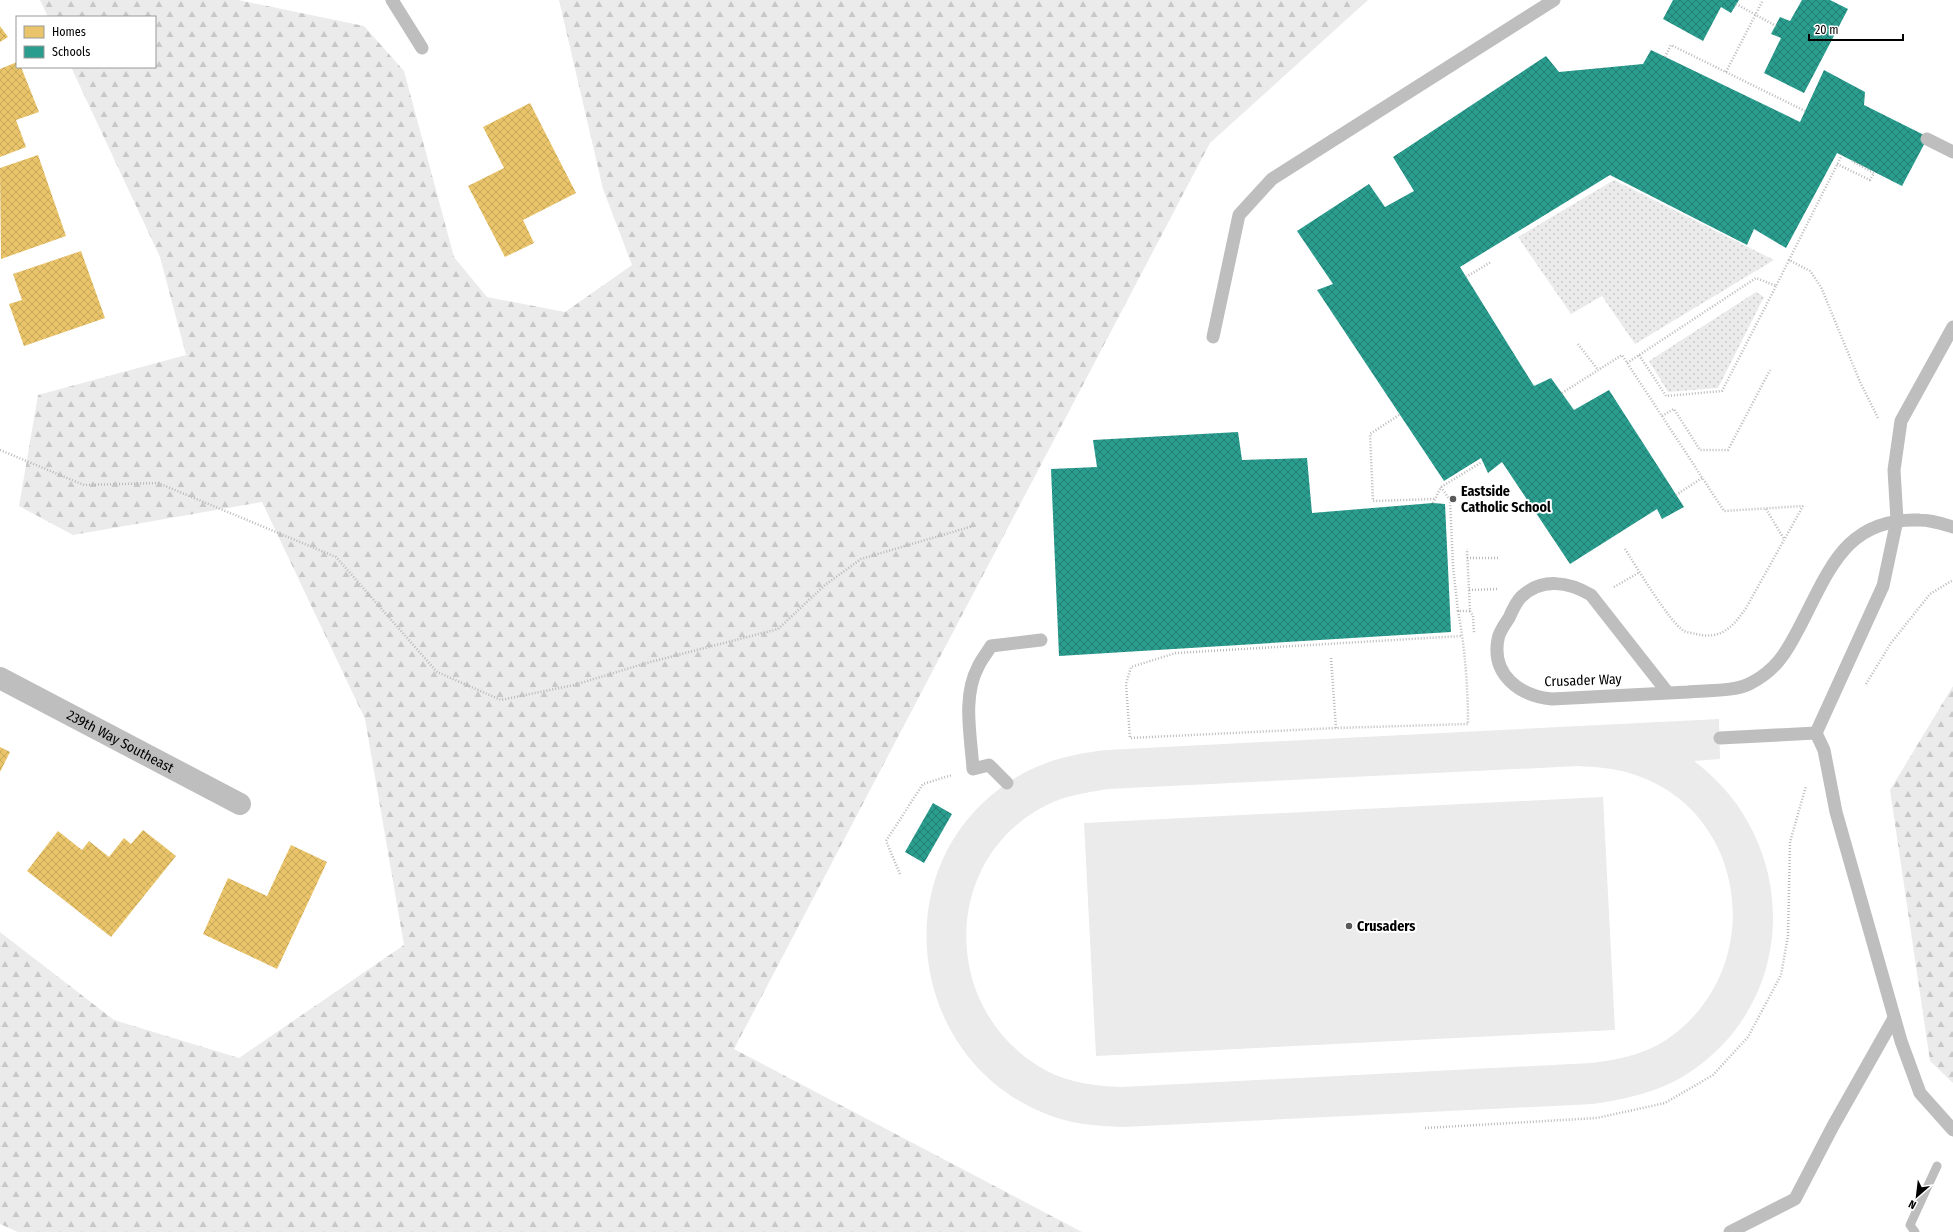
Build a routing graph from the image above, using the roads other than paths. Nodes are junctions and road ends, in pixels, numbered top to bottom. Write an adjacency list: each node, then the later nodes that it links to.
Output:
1 (392, 0): 3 (lane)
2 (1554, 0): 7 (lane)
3 (422, 48)
4 (1927, 139): 5 (lane)
5 (1953, 152)
6 (1953, 327): 8 (lane)
7 (1213, 336)
8 (1897, 520): 9 (lane, Crusader Way); 12 (lane, Crusader Way); 13 (lane)
9 (1953, 527)
10 (1041, 640): 15 (lane)
11 (0, 678): 16 (street, 239th Way Southeast)
12 (1668, 693): 12 (lane, Crusader Way)
13 (1816, 733): 14 (lane); 17 (lane)
14 (1720, 738)
15 (1007, 783)
16 (240, 804)
17 (1894, 1018): 18 (lane); 19 (lane)
18 (1953, 1130)
19 (1730, 1232)

